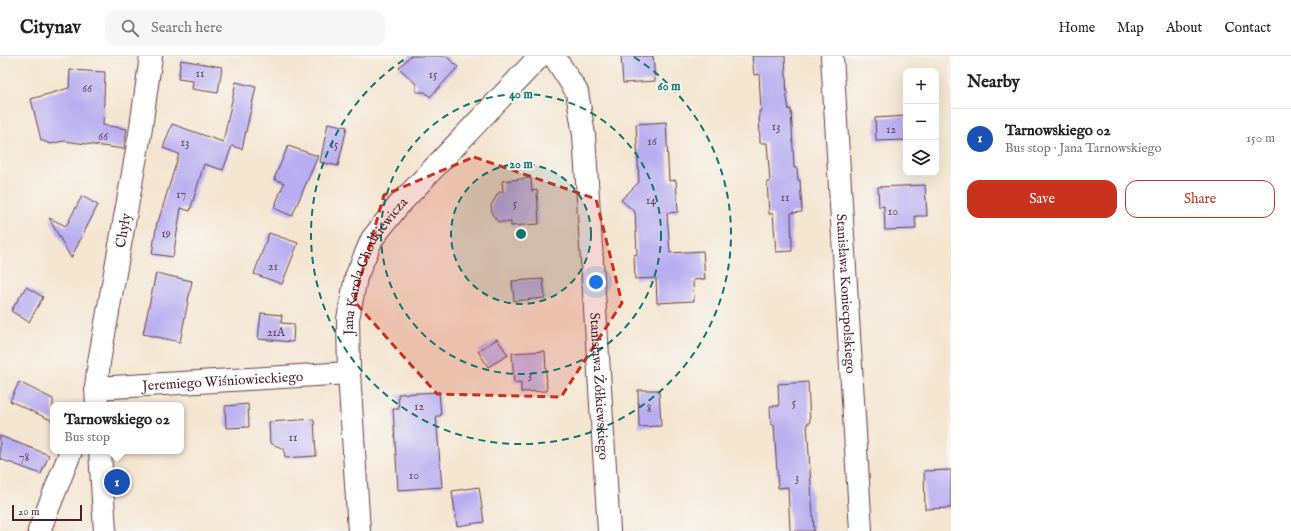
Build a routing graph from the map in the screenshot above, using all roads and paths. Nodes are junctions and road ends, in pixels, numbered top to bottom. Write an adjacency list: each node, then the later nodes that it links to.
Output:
1 (151, 56): 6 (street, Chyły)
2 (540, 56): 5 (street, Jana Karola Chodkiewicza)
3 (554, 56): 12 (street, Stanisława Żółkiewskiego)
4 (832, 56): 13 (street, Stanisława Koniecpolskiego)
5 (349, 373): 6 (street, Jeremiego Wiśniowieckiego); 11 (street, Jana Karola Chodkiewicza)
6 (97, 396)
7 (70, 454): 9 (street)
8 (100, 454): 10 (street)
9 (39, 531)
10 (104, 531)
11 (359, 531)
12 (609, 531)
13 (861, 531)

